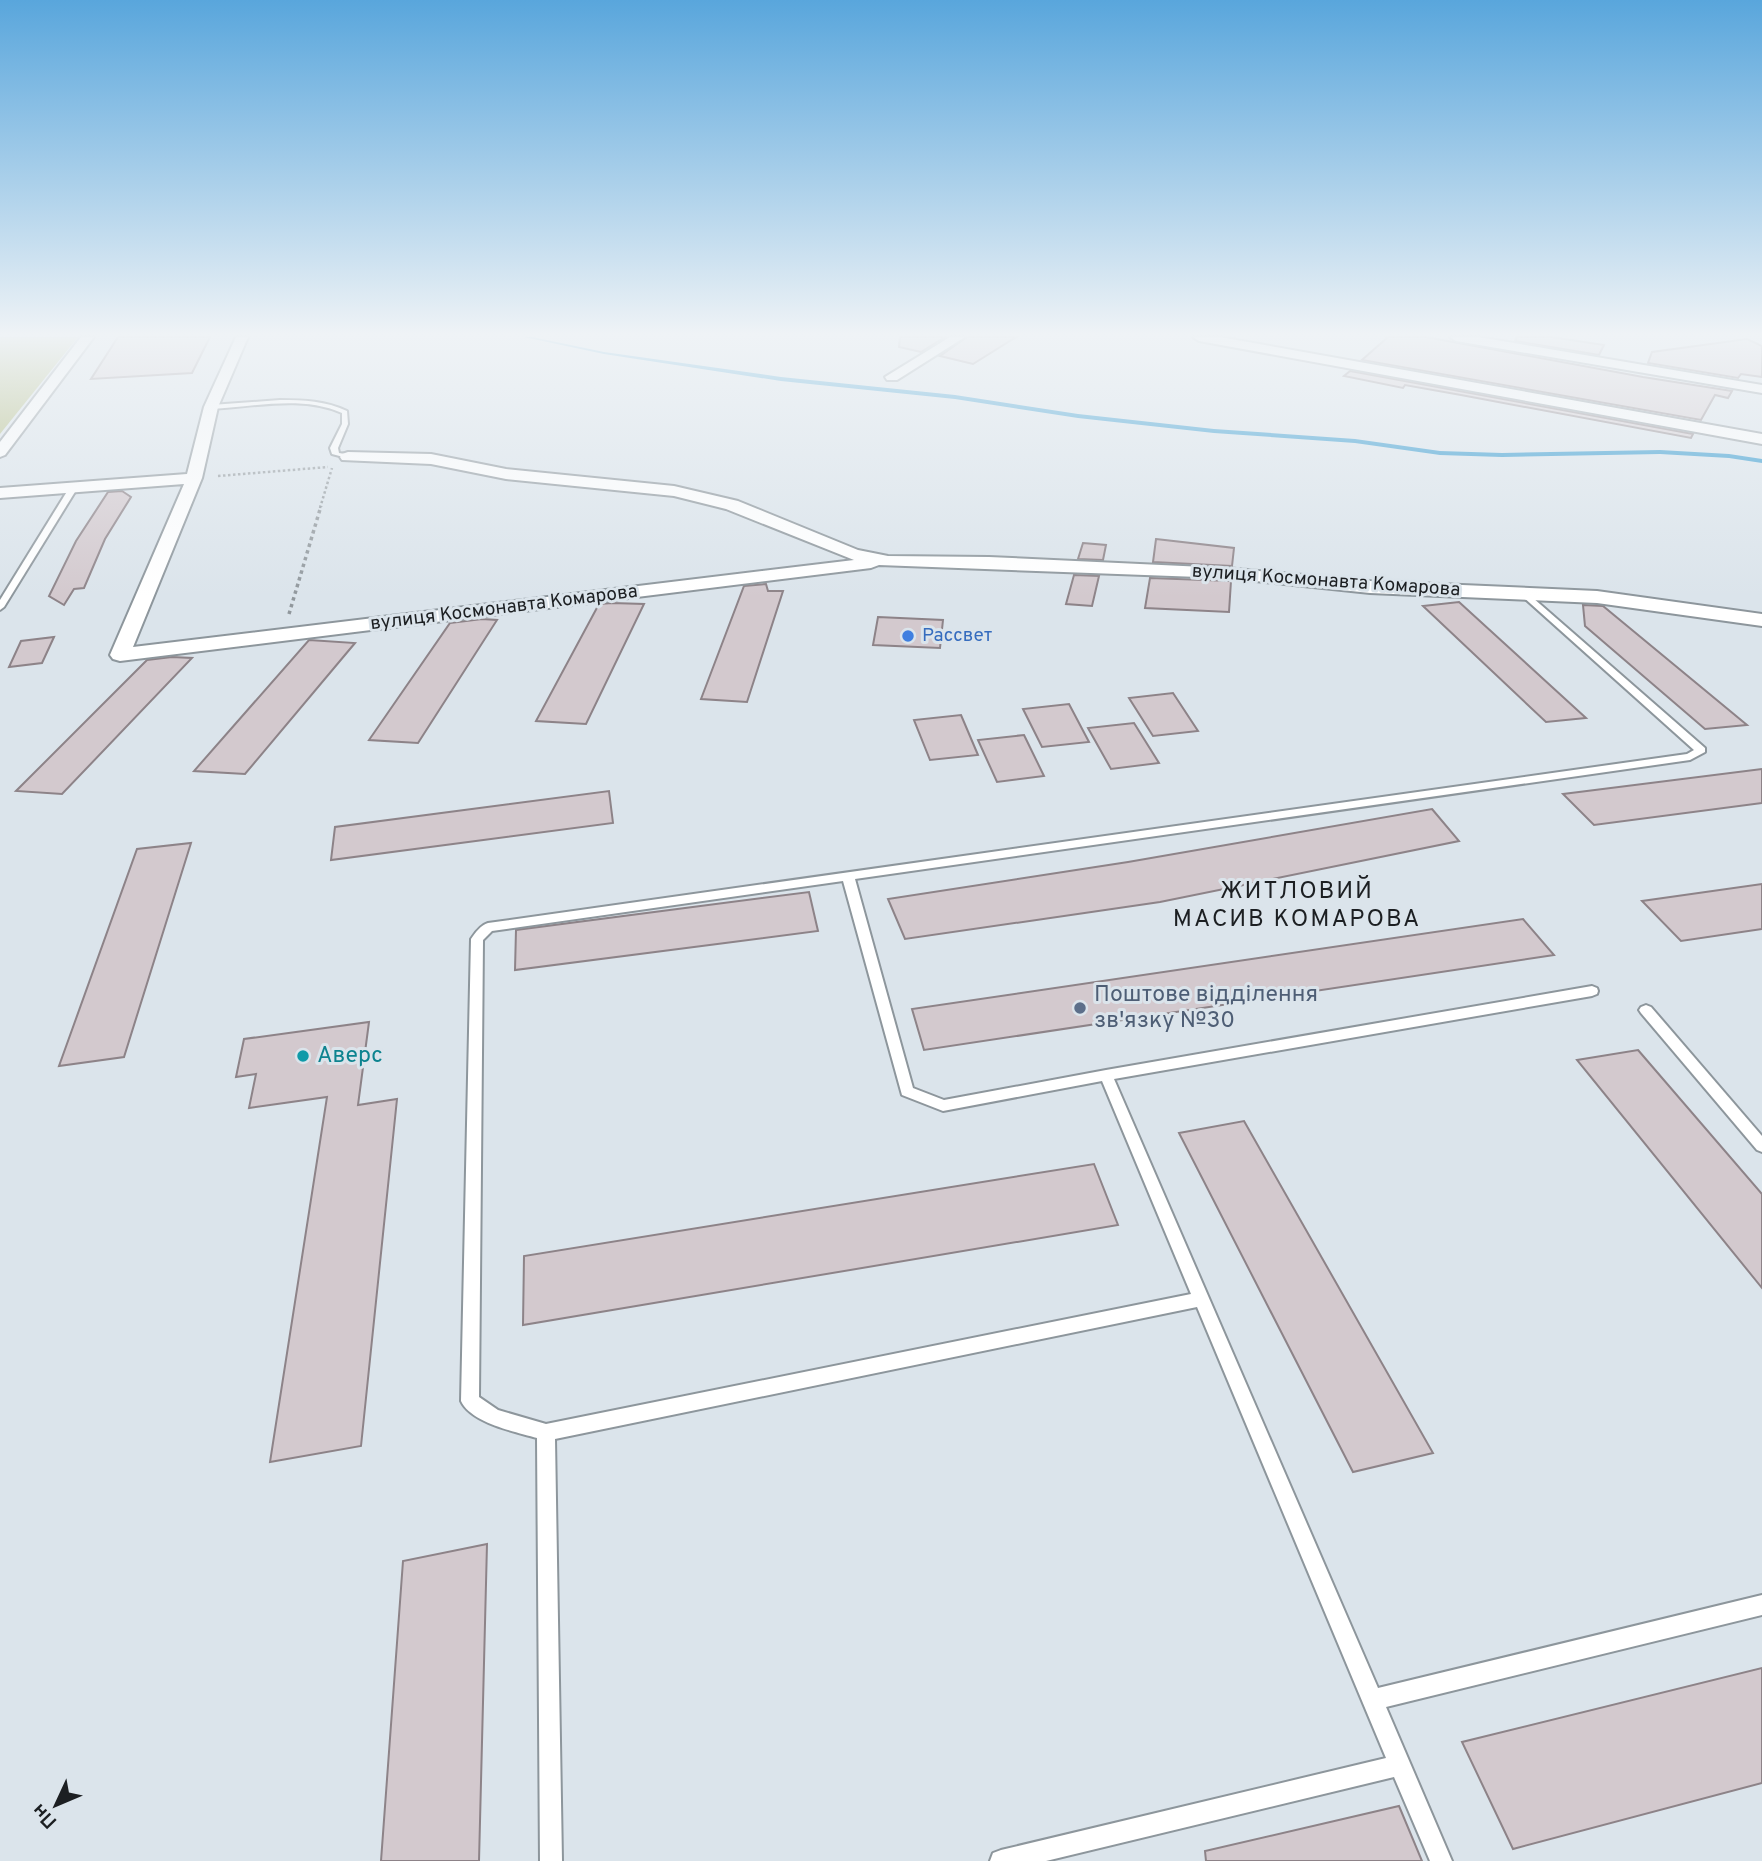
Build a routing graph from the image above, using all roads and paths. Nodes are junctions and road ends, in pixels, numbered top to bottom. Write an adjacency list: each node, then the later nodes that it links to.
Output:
1 (22, 424): 6 (street)
2 (207, 424): 8 (street)
3 (344, 424): 7 (lane)
4 (1678, 424): 5 (street)
5 (1762, 439)
6 (0, 452)
7 (348, 457): 11 (street, вулиця Космонавта Комарова)
8 (194, 478): 9 (street); 15 (path); 16 (street)
9 (75, 487): 10 (street); 13 (lane)
10 (0, 493)
11 (888, 561): 12 (street, вулиця Космонавта Комарова); 16 (street, вулиця Космонавта Комарова)
12 (1525, 594): 14 (street, вулиця Космонавта Комарова); 17 (lane)
13 (0, 607)
14 (1762, 620)
15 (287, 622)
16 (120, 654)
17 (848, 876): 20 (lane); 23 (lane)
18 (1592, 991): 20 (lane)
19 (1646, 1010): 21 (lane)
20 (1106, 1076): 22 (lane)
21 (1762, 1146)
22 (1200, 1299): 23 (lane); 25 (lane)
23 (546, 1432): 27 (lane)
24 (1762, 1605): 25 (lane)
25 (1371, 1700): 26 (lane)
26 (1399, 1765): 28 (lane); 29 (lane)
27 (551, 1861)
28 (1001, 1861)
29 (1441, 1861)

